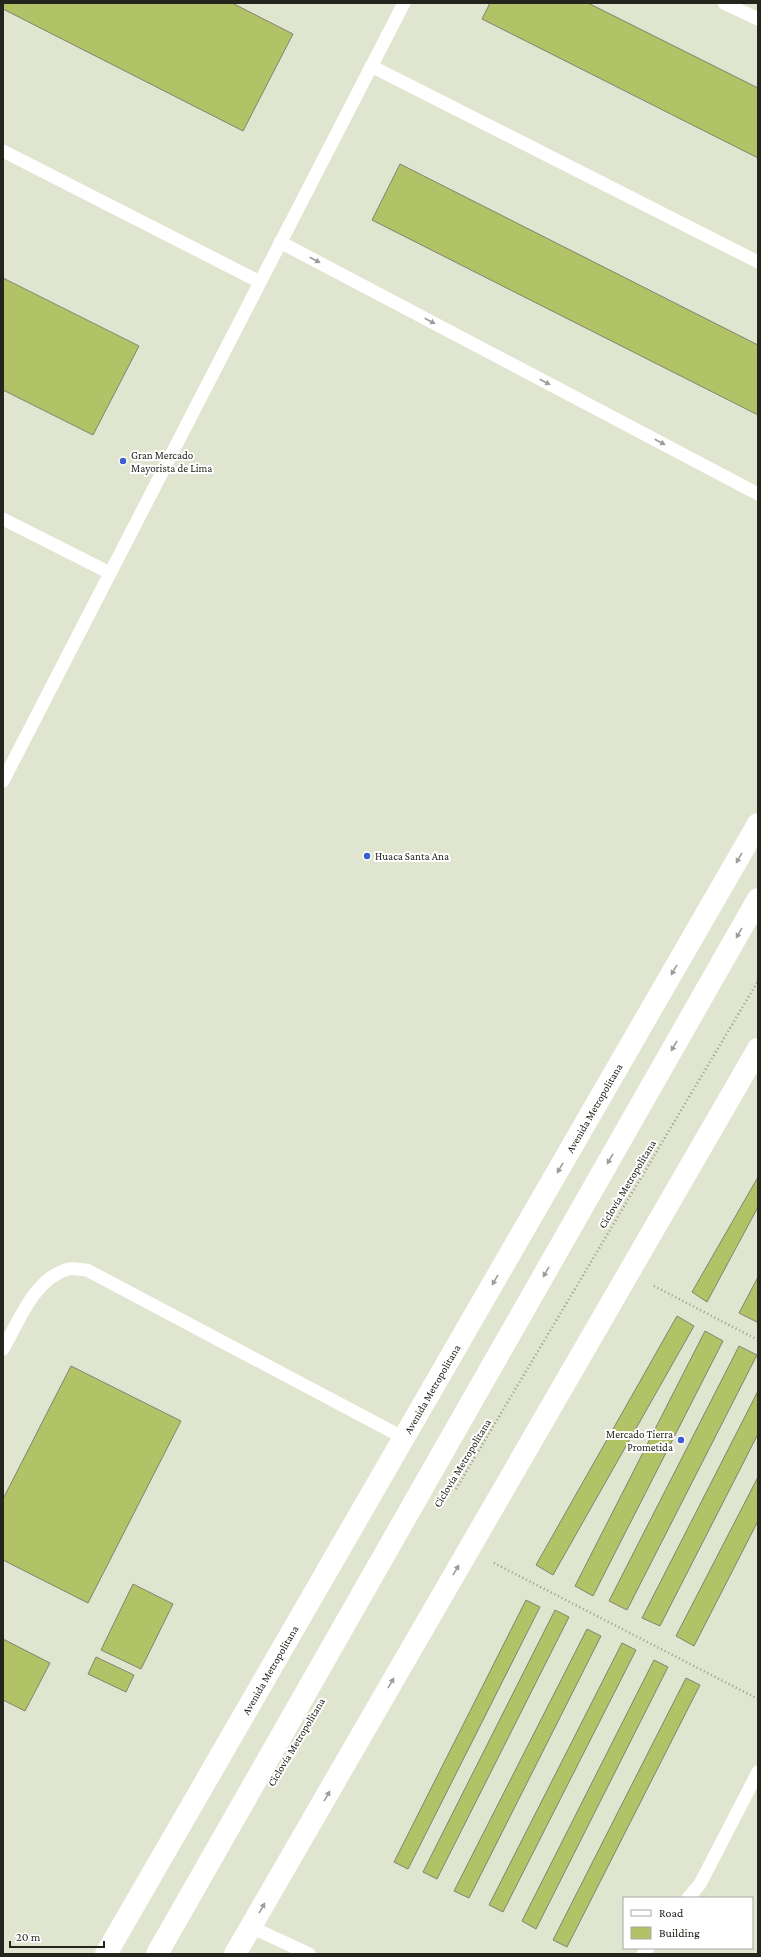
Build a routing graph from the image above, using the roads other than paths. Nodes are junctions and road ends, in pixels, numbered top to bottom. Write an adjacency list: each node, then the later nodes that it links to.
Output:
1 (404, 3): 4 (lane)
2 (724, 3): 3 (lane)
3 (758, 19)
4 (371, 66): 6 (lane); 7 (lane)
5 (3, 151): 8 (lane)
6 (280, 242): 8 (lane); 9 (lane, one-way to 9)
7 (758, 262)
8 (260, 282): 11 (lane)
9 (758, 494)
10 (3, 519): 11 (lane)
11 (110, 573): 12 (lane)
12 (3, 781)
13 (758, 824): 17 (main road, Avenida Metropolitana, one-way to 17)
14 (758, 899): 22 (main road, one-way to 22)
15 (758, 1049): 20 (main road, one-way to 15)
16 (3, 1349): 17 (lane)
17 (404, 1438): 21 (main road, Avenida Metropolitana)
18 (758, 1772): 19 (lane)
19 (689, 1897)
20 (251, 1927): 23 (main road); 24 (lane)
21 (106, 1954)
22 (157, 1954)
23 (235, 1954)
24 (309, 1954)

